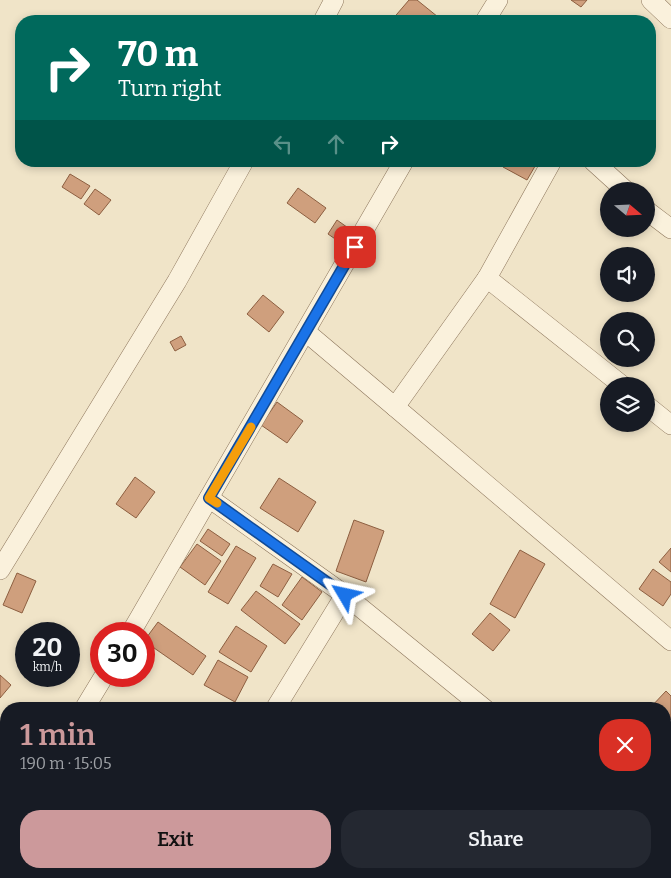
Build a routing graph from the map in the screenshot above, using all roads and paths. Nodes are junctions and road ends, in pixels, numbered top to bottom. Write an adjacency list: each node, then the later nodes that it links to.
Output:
1 (334, 0): 4 (street)
2 (498, 0): 5 (street)
3 (651, 0): 6 (street)
4 (325, 15)
5 (489, 15)
6 (671, 19)
7 (241, 167): 21 (street)
8 (401, 167): 15 (street)
9 (549, 167): 14 (street)
10 (600, 167): 11 (street)
11 (616, 182)
12 (655, 217): 13 (street)
13 (671, 229)
14 (487, 278): 16 (street); 17 (street)
15 (306, 332): 17 (street); 20 (street)
16 (612, 377)
17 (396, 407): 24 (street)
18 (655, 412): 19 (street)
19 (671, 425)
20 (209, 498): 22 (street); 23 (street)
21 (0, 570)
22 (345, 595): 27 (street); 28 (street)
23 (137, 622)
24 (671, 641)
25 (97, 687): 26 (street)
26 (88, 702)
27 (279, 702)
28 (476, 702)

